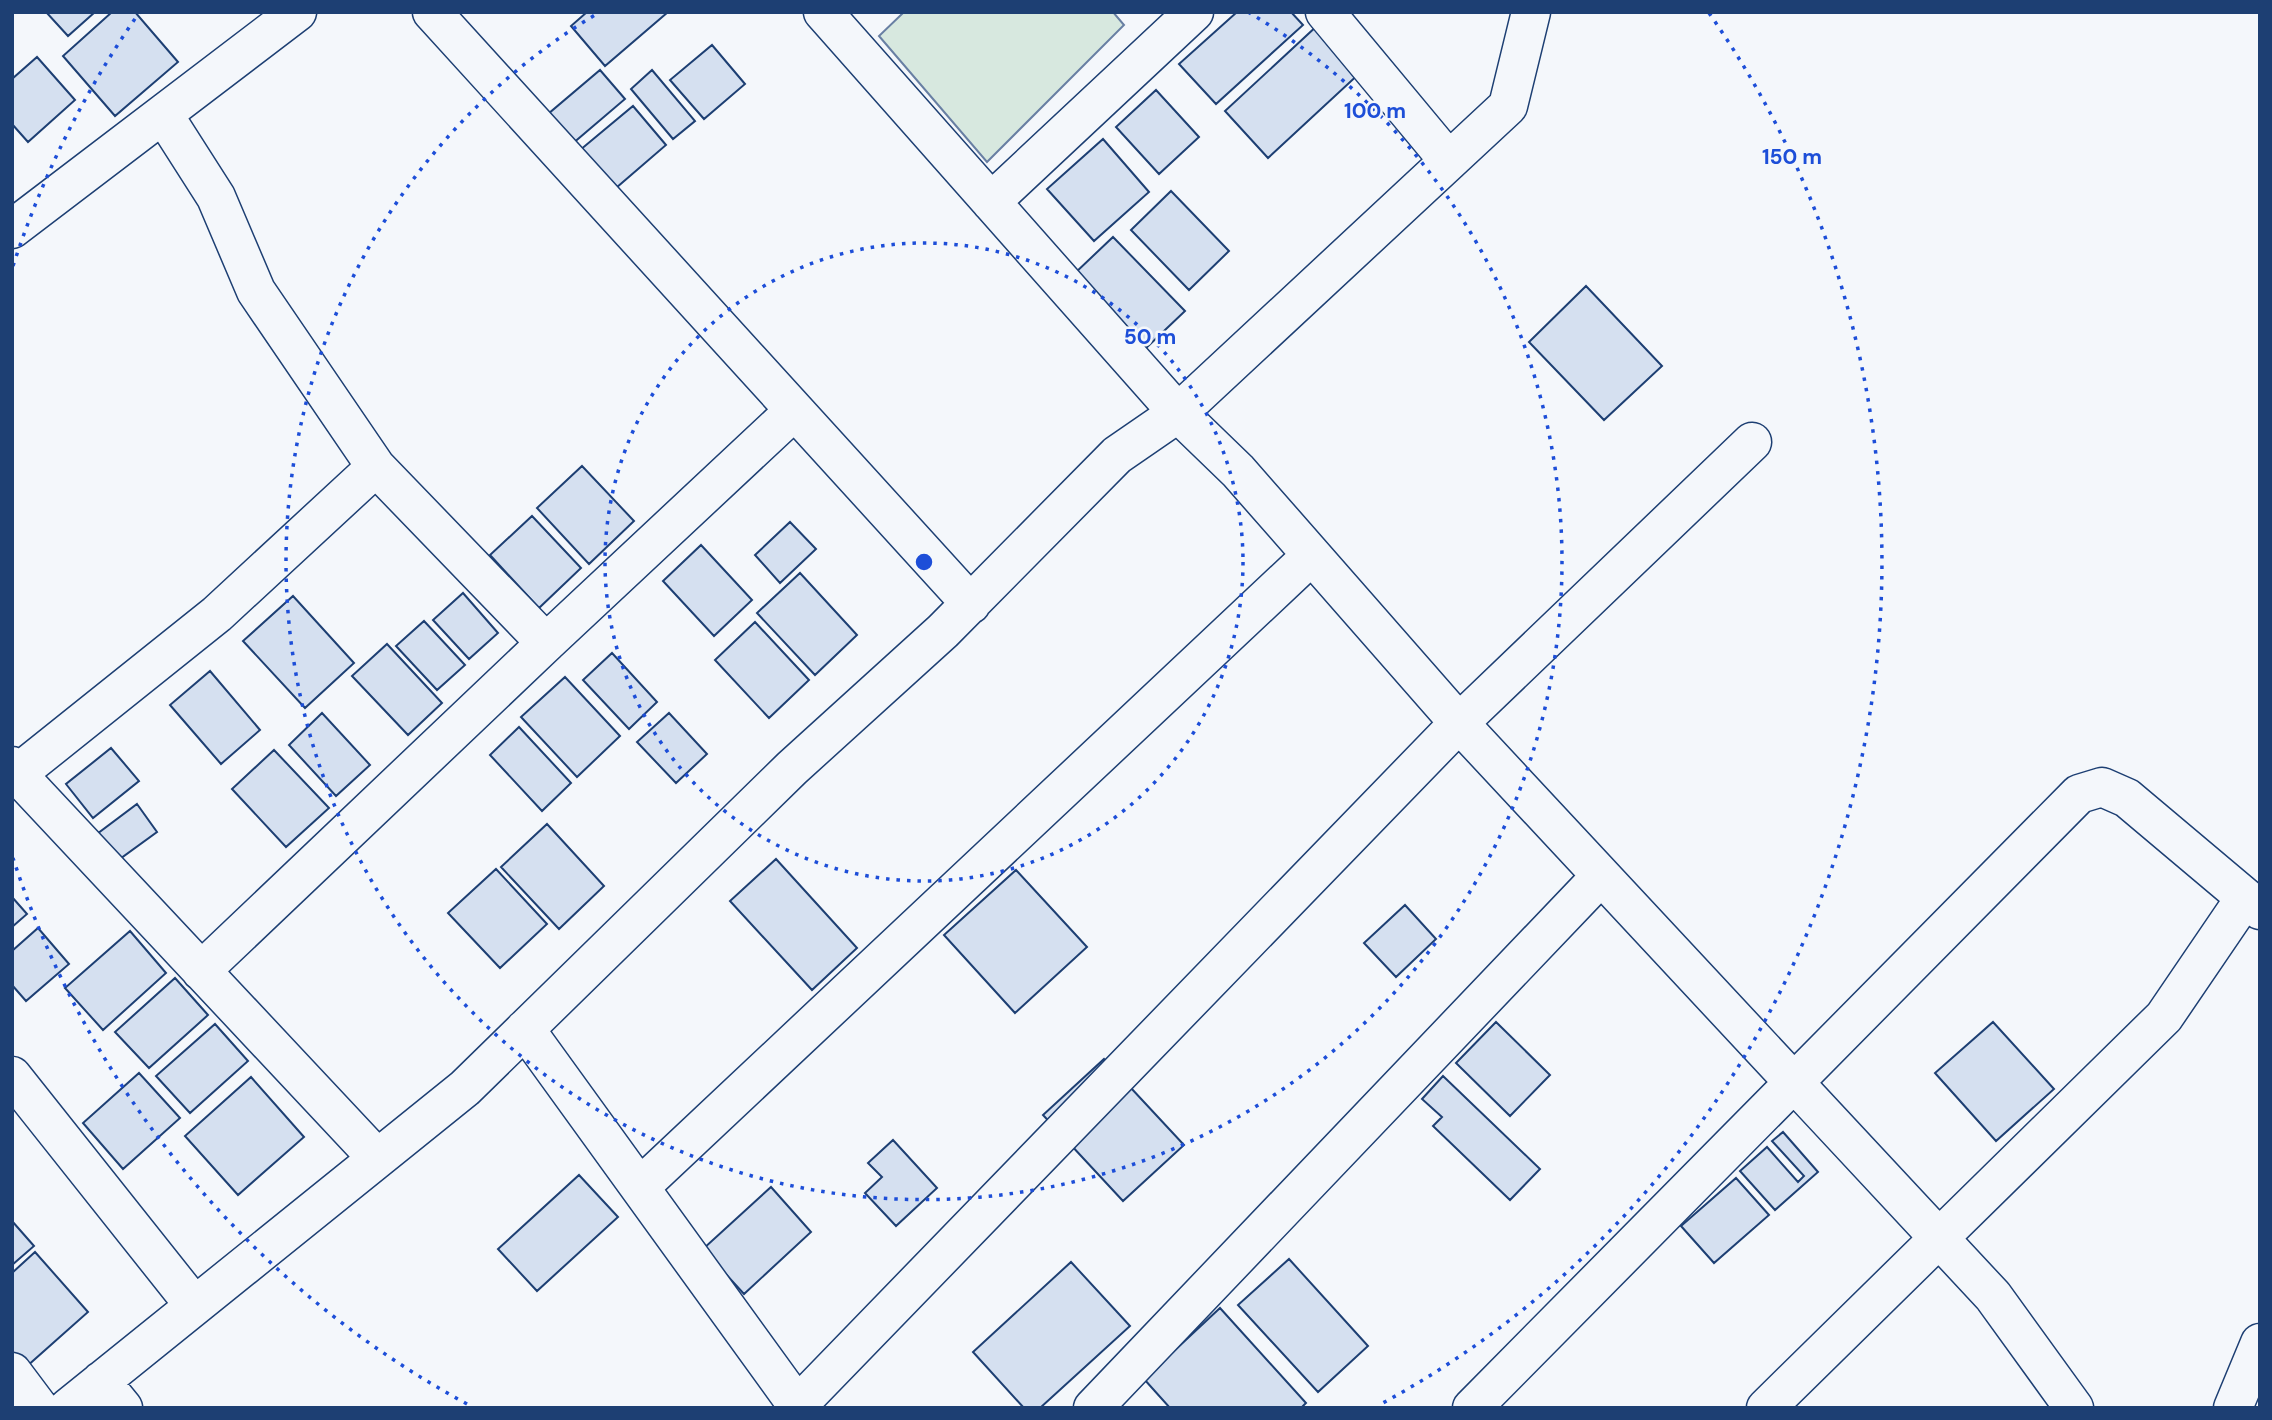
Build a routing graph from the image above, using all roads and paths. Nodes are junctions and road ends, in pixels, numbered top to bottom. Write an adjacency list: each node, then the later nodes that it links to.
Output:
1 (297, 12): 7 (street)
2 (432, 12): 11 (street)
3 (823, 12): 9 (street)
4 (1194, 12): 9 (street)
5 (1325, 12): 8 (street)
6 (1531, 12): 8 (street)
7 (163, 114): 10 (street); 14 (street)
8 (1449, 161): 12 (street)
9 (991, 202): 12 (street)
10 (12, 229)
11 (794, 411): 16 (street); 17 (street)
12 (1178, 413): 15 (street); 16 (street)
13 (1752, 442): 18 (street)
14 (376, 467): 17 (street); 19 (street)
15 (1311, 556): 18 (street); 27 (street)
16 (971, 604): 23 (street)
17 (546, 643): 22 (street)
18 (1459, 723): 20 (street); 33 (street)
19 (15, 770): 22 (street)
20 (1601, 876): 25 (street); 36 (street)
21 (2252, 904): 25 (street); 28 (street)
22 (201, 971): 26 (street)
23 (525, 1029): 26 (street); 27 (street)
24 (12, 1076): 29 (street)
25 (1793, 1081): 28 (street); 37 (street)
26 (377, 1158): 29 (street)
27 (640, 1187): 33 (street)
28 (1938, 1238): 38 (street); 39 (street)
29 (194, 1305): 32 (street)
30 (2260, 1343): 40 (street)
31 (12, 1372): 34 (street)
32 (112, 1394): 35 (street)
33 (796, 1407)
34 (39, 1408)
35 (68, 1408)
36 (1093, 1408)
37 (1472, 1408)
38 (1766, 1408)
39 (2074, 1408)
40 (2233, 1408)

